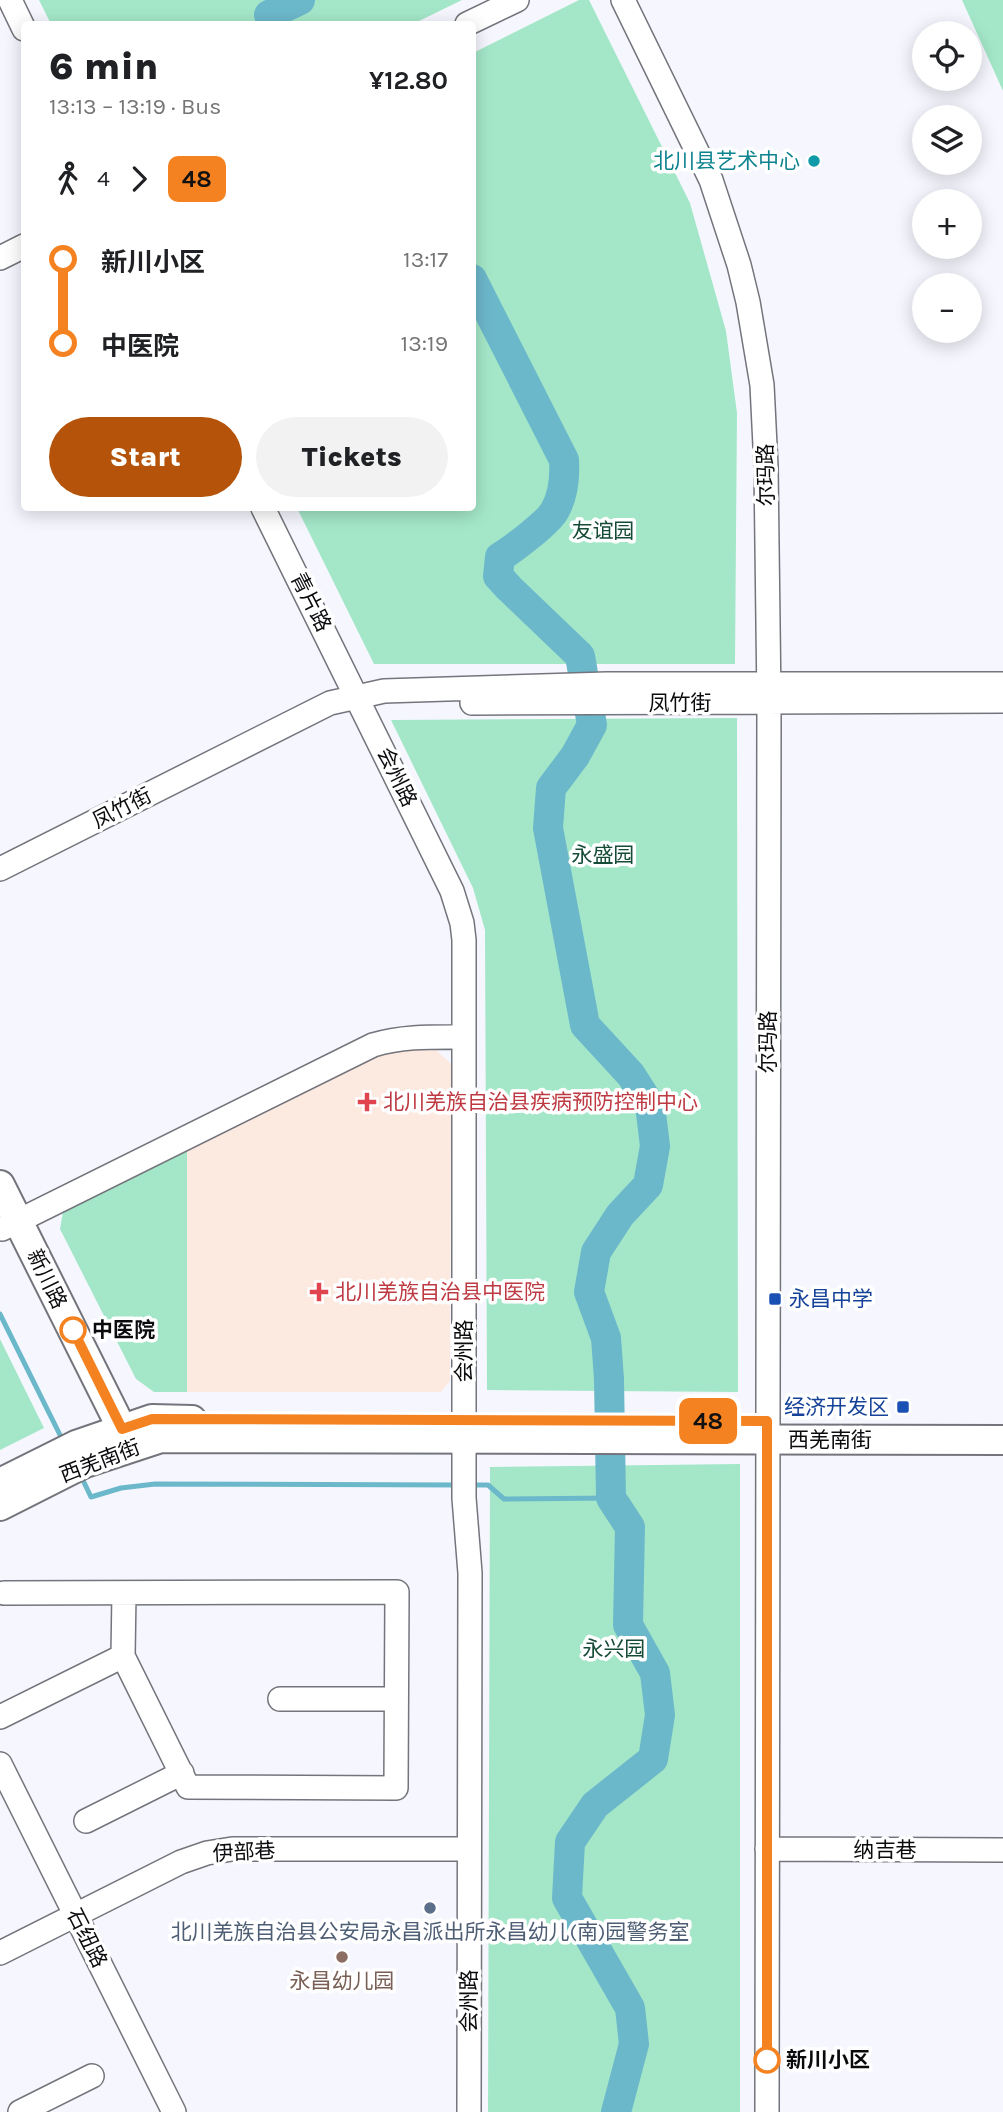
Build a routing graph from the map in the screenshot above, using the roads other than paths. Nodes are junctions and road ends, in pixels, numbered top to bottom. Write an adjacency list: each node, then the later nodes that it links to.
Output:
1 (10, 0): 5 (street)
2 (517, 0): 4 (street)
3 (623, 0): 10 (street, 尔玛路)
4 (473, 21)
5 (21, 23)
6 (21, 248): 7 (street)
7 (0, 258)
8 (265, 511): 11 (street, 青片路)
9 (1003, 684): 10 (street, 凤竹街)
10 (768, 693): 11 (street, 凤竹街); 12 (street, 凤竹街); 19 (street, 尔玛路)
11 (358, 696): 13 (street, 凤竹街); 14 (street, 会州路)
12 (1003, 701)
13 (0, 869)
14 (464, 1037): 16 (street); 18 (street, 会州路)
15 (0, 1185): 16 (main road, 新川路)
16 (7, 1225): 21 (main road, 新川路)
17 (1003, 1422): 19 (main road, 西羌南街)
18 (464, 1429): 19 (main road, 西羌南街); 21 (main road, 西羌南街); 34 (street, 会州路)
19 (767, 1430): 20 (main road, 西羌南街); 35 (street, 尔玛路)
20 (1003, 1440)
21 (118, 1441): 22 (main road, 西羌南街)
22 (70, 1459): 23 (main road, 西羌南街); 24 (main road, 西羌南街)
23 (0, 1483)
24 (0, 1506)
25 (124, 1592): 26 (street); 27 (street); 29 (street)
26 (4, 1593)
27 (123, 1656): 30 (street); 32 (street)
28 (280, 1699): 29 (street)
29 (396, 1699): 32 (street)
30 (0, 1717)
31 (0, 1764): 37 (street, 石纽路)
32 (182, 1773): 33 (street)
33 (86, 1821)
34 (469, 1849): 37 (street, 伊部巷); 42 (street, 会州路)
35 (767, 1849): 36 (street, 纳吉巷); 43 (street, 尔玛路)
36 (1003, 1850)
37 (75, 1915): 38 (street, 伊部巷); 41 (street, 石纽路)
38 (0, 1952)
39 (92, 2076): 40 (street)
40 (20, 2112)
41 (174, 2112)
42 (468, 2112)
43 (767, 2112)

